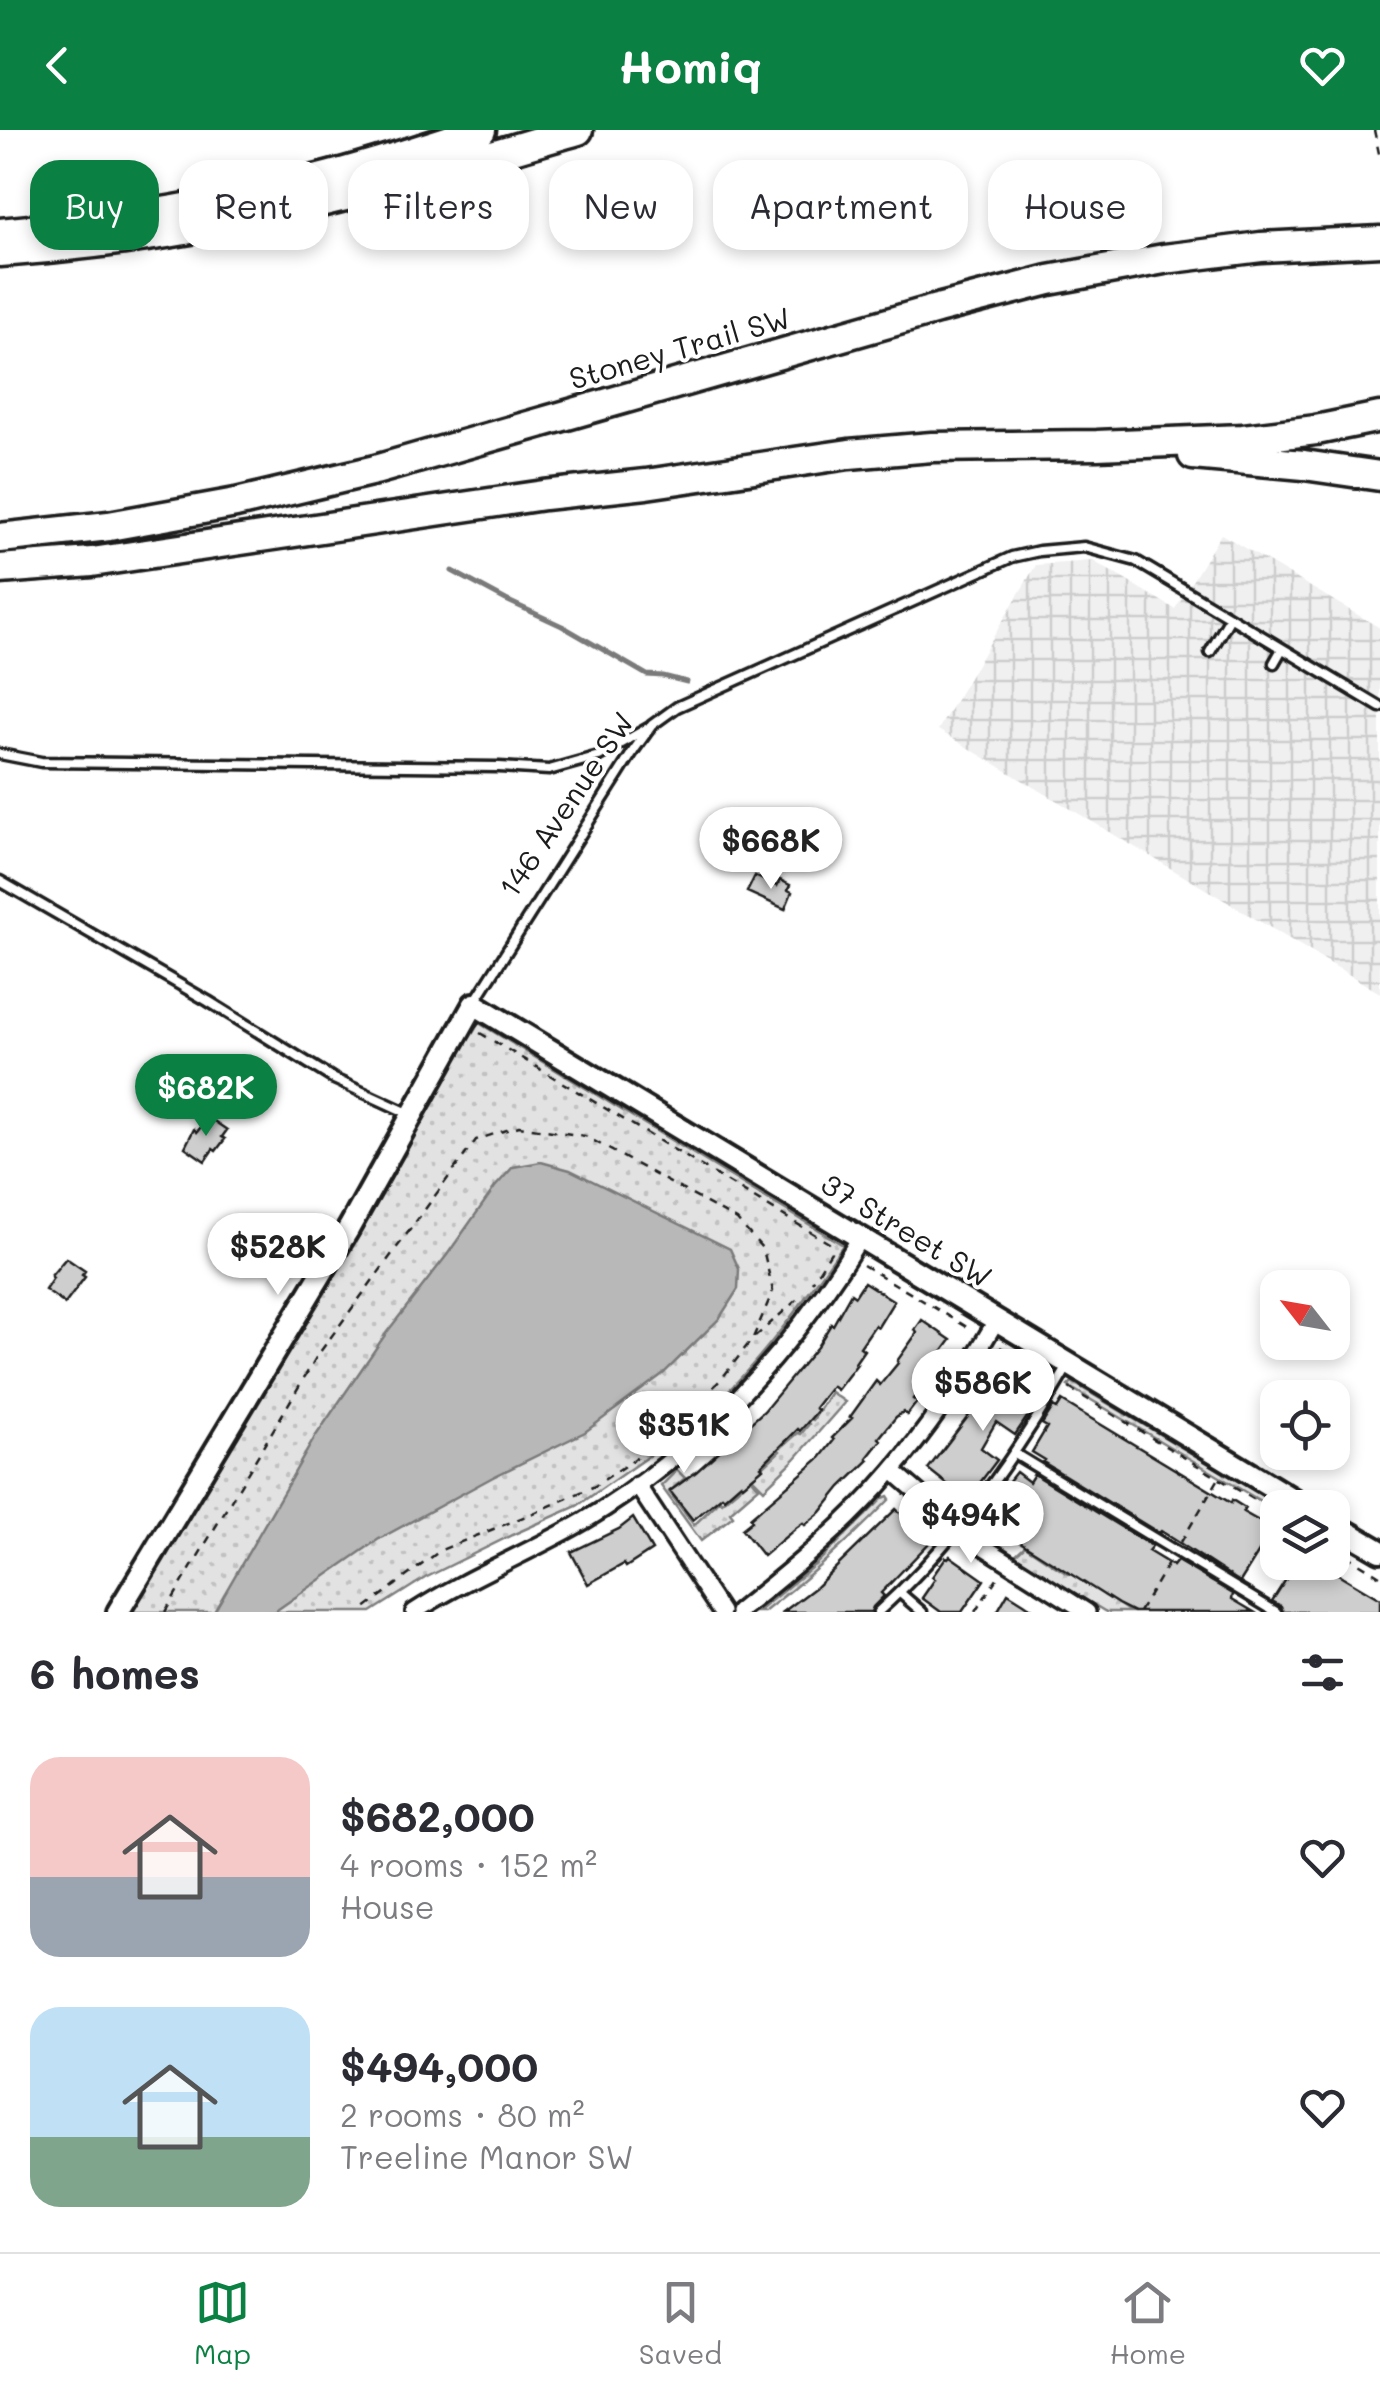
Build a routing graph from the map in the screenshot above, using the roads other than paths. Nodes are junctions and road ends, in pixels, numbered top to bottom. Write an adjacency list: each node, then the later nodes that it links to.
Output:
1 (482, 130): 3 (highway)
2 (578, 130): 5 (highway)
3 (0, 234)
4 (1380, 240): 9 (highway, Stoney Trail SW)
5 (0, 252)
6 (1380, 417): 7 (highway)
7 (1097, 445): 8 (highway); 10 (highway)
8 (1380, 476)
9 (0, 538)
10 (0, 569)
11 (1230, 618): 12 (lane, 146 Avenue SW); 13 (lane); 16 (lane, 146 Avenue SW)
12 (1282, 649): 14 (lane); 15 (lane, 146 Avenue SW)
13 (1210, 652)
14 (1274, 663)
15 (1380, 707)
16 (652, 726): 17 (lane); 19 (lane, 146 Avenue SW)
17 (0, 754)
18 (0, 880): 20 (lane)
19 (474, 1004): 20 (street, 146 Avenue SW); 21 (street, 37 Street SW)
20 (412, 1115): 32 (street, 146 Avenue SW)
21 (860, 1238): 22 (street, 37 Street SW); 26 (street)
22 (996, 1321): 23 (street, 37 Street SW); 25 (street)
23 (1069, 1365): 24 (lane); 27 (street, 37 Street SW)
24 (1014, 1454): 28 (lane); 39 (lane)
25 (893, 1471): 28 (street); 35 (street)
26 (637, 1485): 33 (street); 34 (street)
27 (1268, 1490)
28 (957, 1526): 31 (lane); 38 (street)
29 (1350, 1534): 30 (street)
30 (1380, 1551)
31 (899, 1592): 36 (lane); 37 (lane)
32 (118, 1612)
33 (414, 1612)
34 (721, 1612)
35 (738, 1612)
36 (878, 1612)
37 (922, 1612)
38 (1086, 1612)
39 (1276, 1612)

